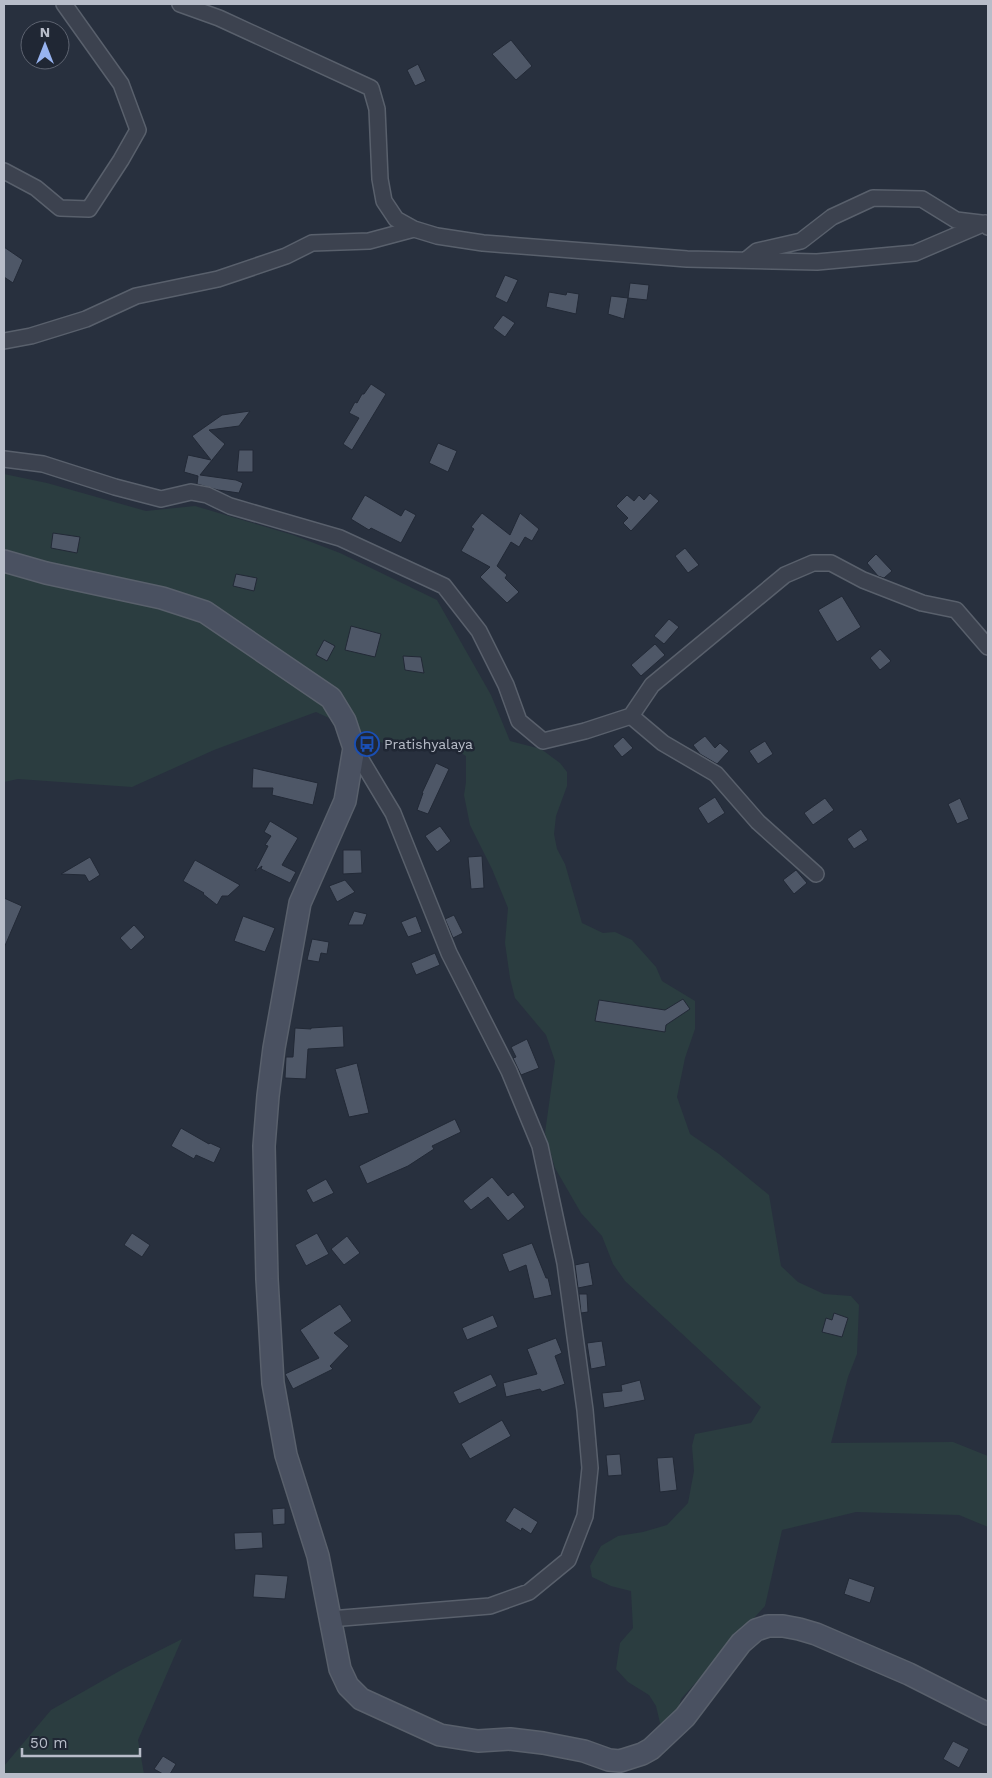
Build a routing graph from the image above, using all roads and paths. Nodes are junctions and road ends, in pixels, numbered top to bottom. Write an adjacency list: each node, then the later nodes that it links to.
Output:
1 (64, 4): 3 (street)
2 (180, 4): 5 (street)
3 (4, 171)
4 (987, 225): 6 (street); 6 (street)
5 (414, 229): 6 (street); 7 (street)
6 (746, 260)
7 (4, 340)
8 (4, 459): 11 (street)
9 (4, 561): 12 (main road)
10 (988, 646): 11 (street)
11 (630, 716): 13 (street)
12 (354, 748): 14 (main road); 14 (street)
13 (816, 874)
14 (330, 1619): 15 (main road)
15 (988, 1714)

